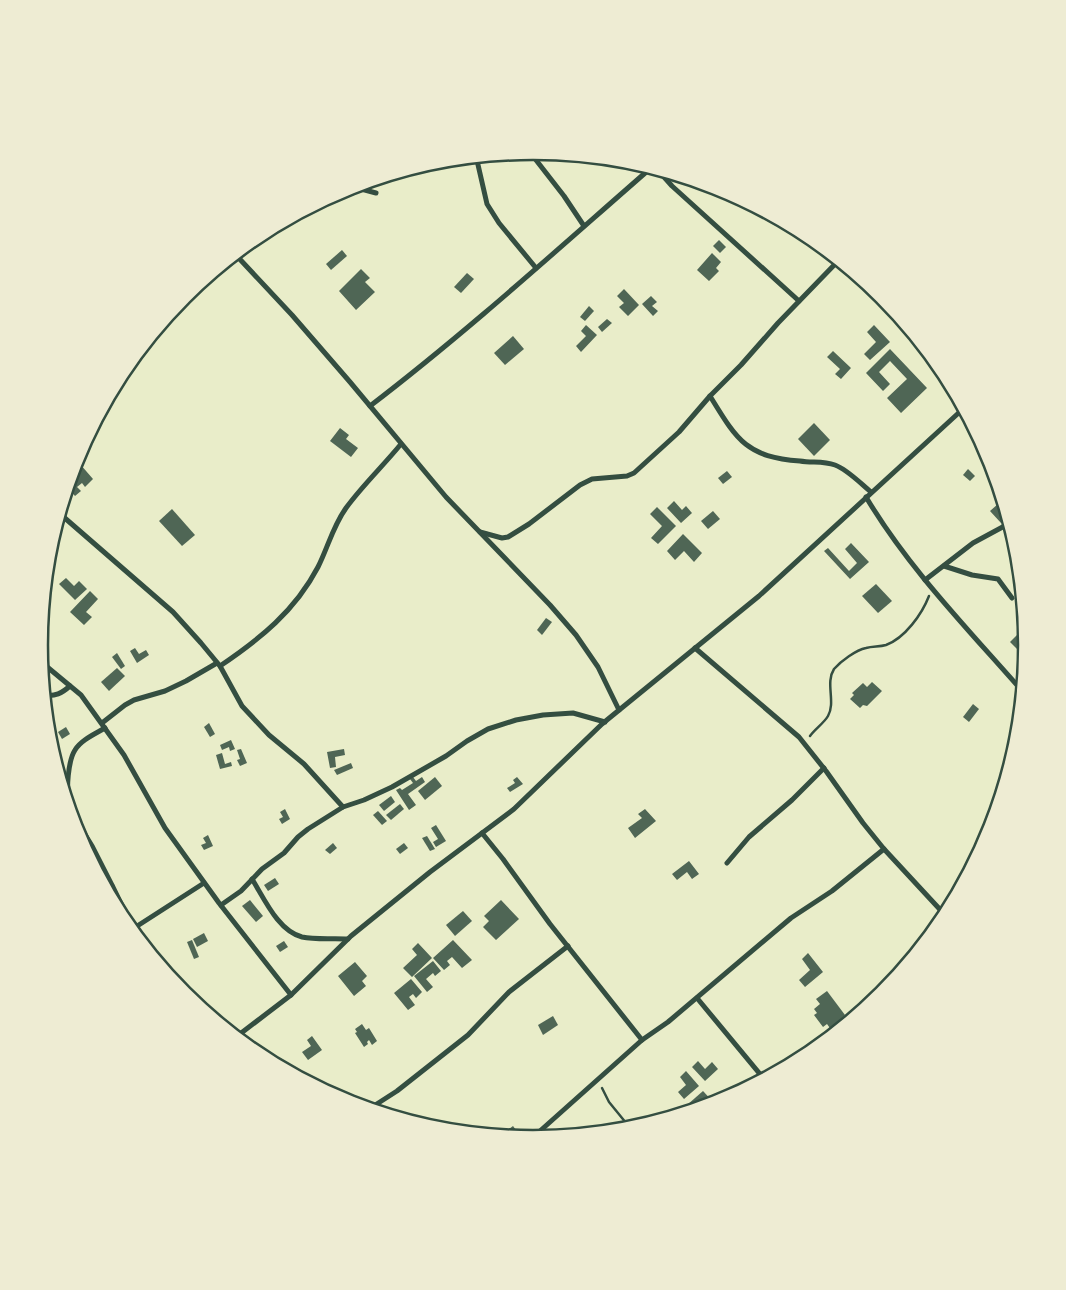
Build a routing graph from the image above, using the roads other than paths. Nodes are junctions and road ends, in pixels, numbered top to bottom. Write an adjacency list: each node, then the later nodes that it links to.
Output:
1 (536, 160): 7 (street)
2 (478, 163): 10 (street)
3 (645, 173): 7 (street)
4 (665, 178): 11 (street)
5 (365, 189): 6 (street)
6 (376, 192)
7 (584, 226): 10 (street)
8 (239, 258): 13 (street)
9 (835, 265): 11 (street)
10 (536, 268): 13 (street)
11 (799, 301): 12 (street)
12 (710, 396): 16 (street); 20 (street)
13 (370, 406): 15 (street)
14 (959, 413): 16 (street)
15 (401, 444): 20 (street); 25 (street)
16 (871, 492): 17 (street)
17 (866, 497): 22 (street); 24 (street)
18 (64, 518): 25 (street)
19 (1004, 526): 21 (street)
20 (477, 531): 30 (street)
21 (944, 566): 22 (street); 23 (street)
22 (925, 580): 27 (street)
23 (1012, 598)
24 (695, 648): 30 (street); 33 (street)
25 (218, 664): 32 (street); 35 (street)
26 (49, 668): 28 (street)
27 (1016, 684)
28 (70, 686): 29 (street); 32 (street)
29 (51, 696)
30 (619, 710): 31 (street)
31 (605, 722): 35 (street); 36 (street)
32 (104, 725): 34 (street); 41 (street)
33 (824, 768): 38 (street); 39 (street)
34 (68, 785)
35 (343, 806): 40 (street)
36 (482, 833): 46 (street); 47 (street)
37 (90, 843): 42 (street)
38 (884, 849): 44 (street); 49 (street)
39 (727, 863)
40 (252, 879): 43 (street); 46 (street)
41 (204, 883): 43 (street); 45 (street)
42 (112, 886)
43 (220, 905): 48 (street)
44 (941, 909)
45 (137, 926)
46 (348, 940): 48 (street)
47 (568, 946): 51 (street); 53 (street)
48 (291, 995): 50 (street)
49 (697, 998): 51 (street); 52 (street)
50 (242, 1033)
51 (642, 1040): 54 (street)
52 (760, 1074)
53 (376, 1105)
54 (541, 1130)

